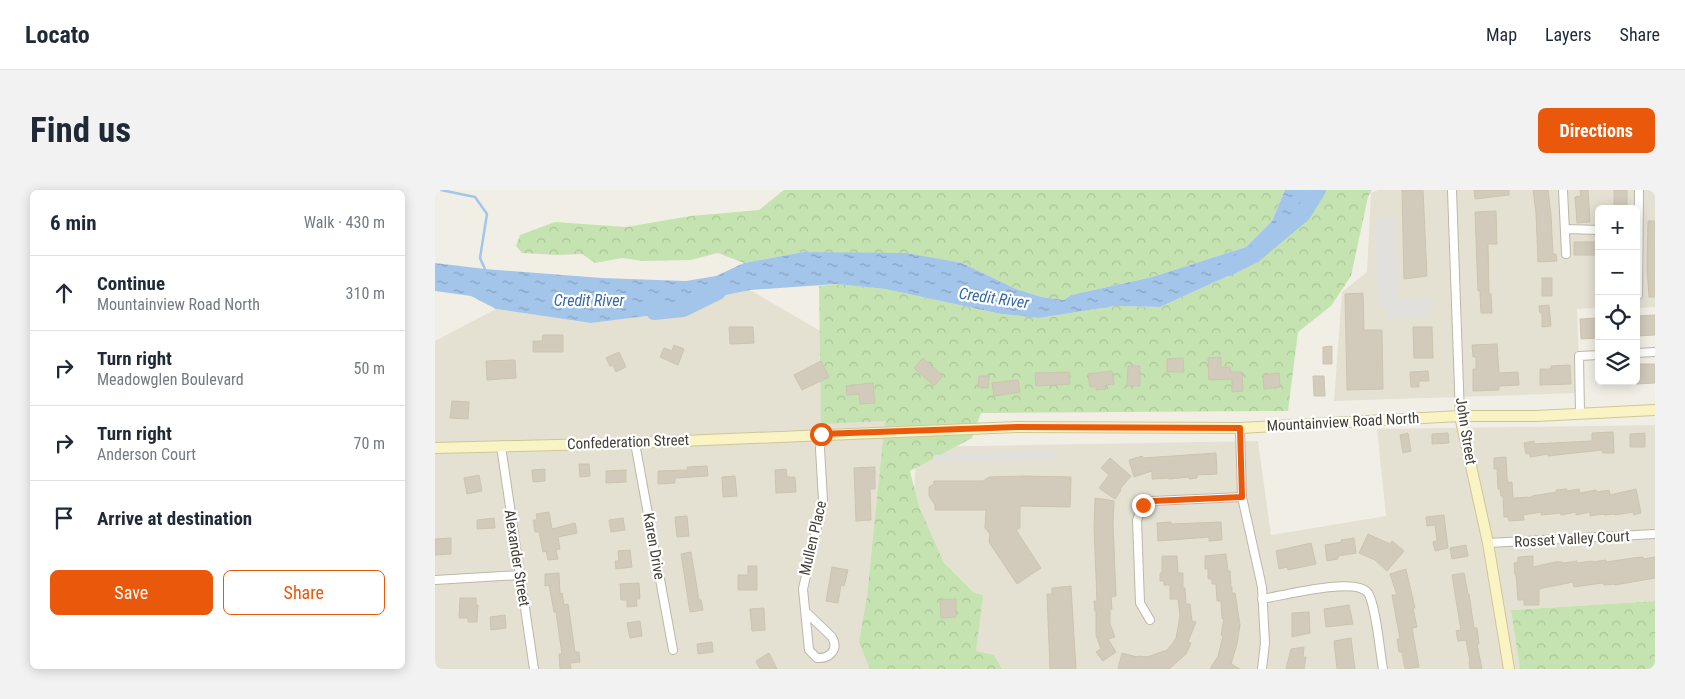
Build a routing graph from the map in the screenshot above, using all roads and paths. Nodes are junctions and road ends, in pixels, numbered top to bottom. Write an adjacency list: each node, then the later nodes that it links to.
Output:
1 (1451, 190): 13 (street, John Street)
2 (1563, 190): 5 (street)
3 (1639, 190): 4 (street)
4 (1638, 205)
5 (1566, 229): 6 (street); 7 (street)
6 (1595, 230)
7 (1566, 254)
8 (1655, 352): 9 (street)
9 (1640, 353)
10 (1595, 355): 12 (street)
11 (1655, 410): 12 (main road, Mountainview Road North)
12 (1580, 413): 13 (main road, Mountainview Road North)
13 (1460, 416): 14 (main road, Mountainview Road North); 21 (main road, John Street)
14 (1240, 428): 15 (main road, Mountainview Road North); 19 (street)
15 (821, 434): 16 (main road, Confederation Street); 25 (street, Mullen Place)
16 (635, 443): 17 (main road, Confederation Street); 27 (street, Karen Drive)
17 (501, 446): 18 (main road, Confederation Street); 22 (street, Alexander Street)
18 (435, 448)
19 (1242, 497): 24 (street); 26 (street)
20 (1655, 534): 21 (street, Rosset Valley Court)
21 (1488, 543): 31 (main road, John Street)
22 (520, 575): 23 (street); 28 (street, Alexander Street)
23 (435, 580)
24 (1262, 599): 29 (street); 30 (street)
25 (806, 612): 25 (street, Mullen Place)
26 (1150, 620)
27 (673, 650)
28 (534, 669)
29 (1262, 669)
30 (1383, 669)
31 (1509, 669)

